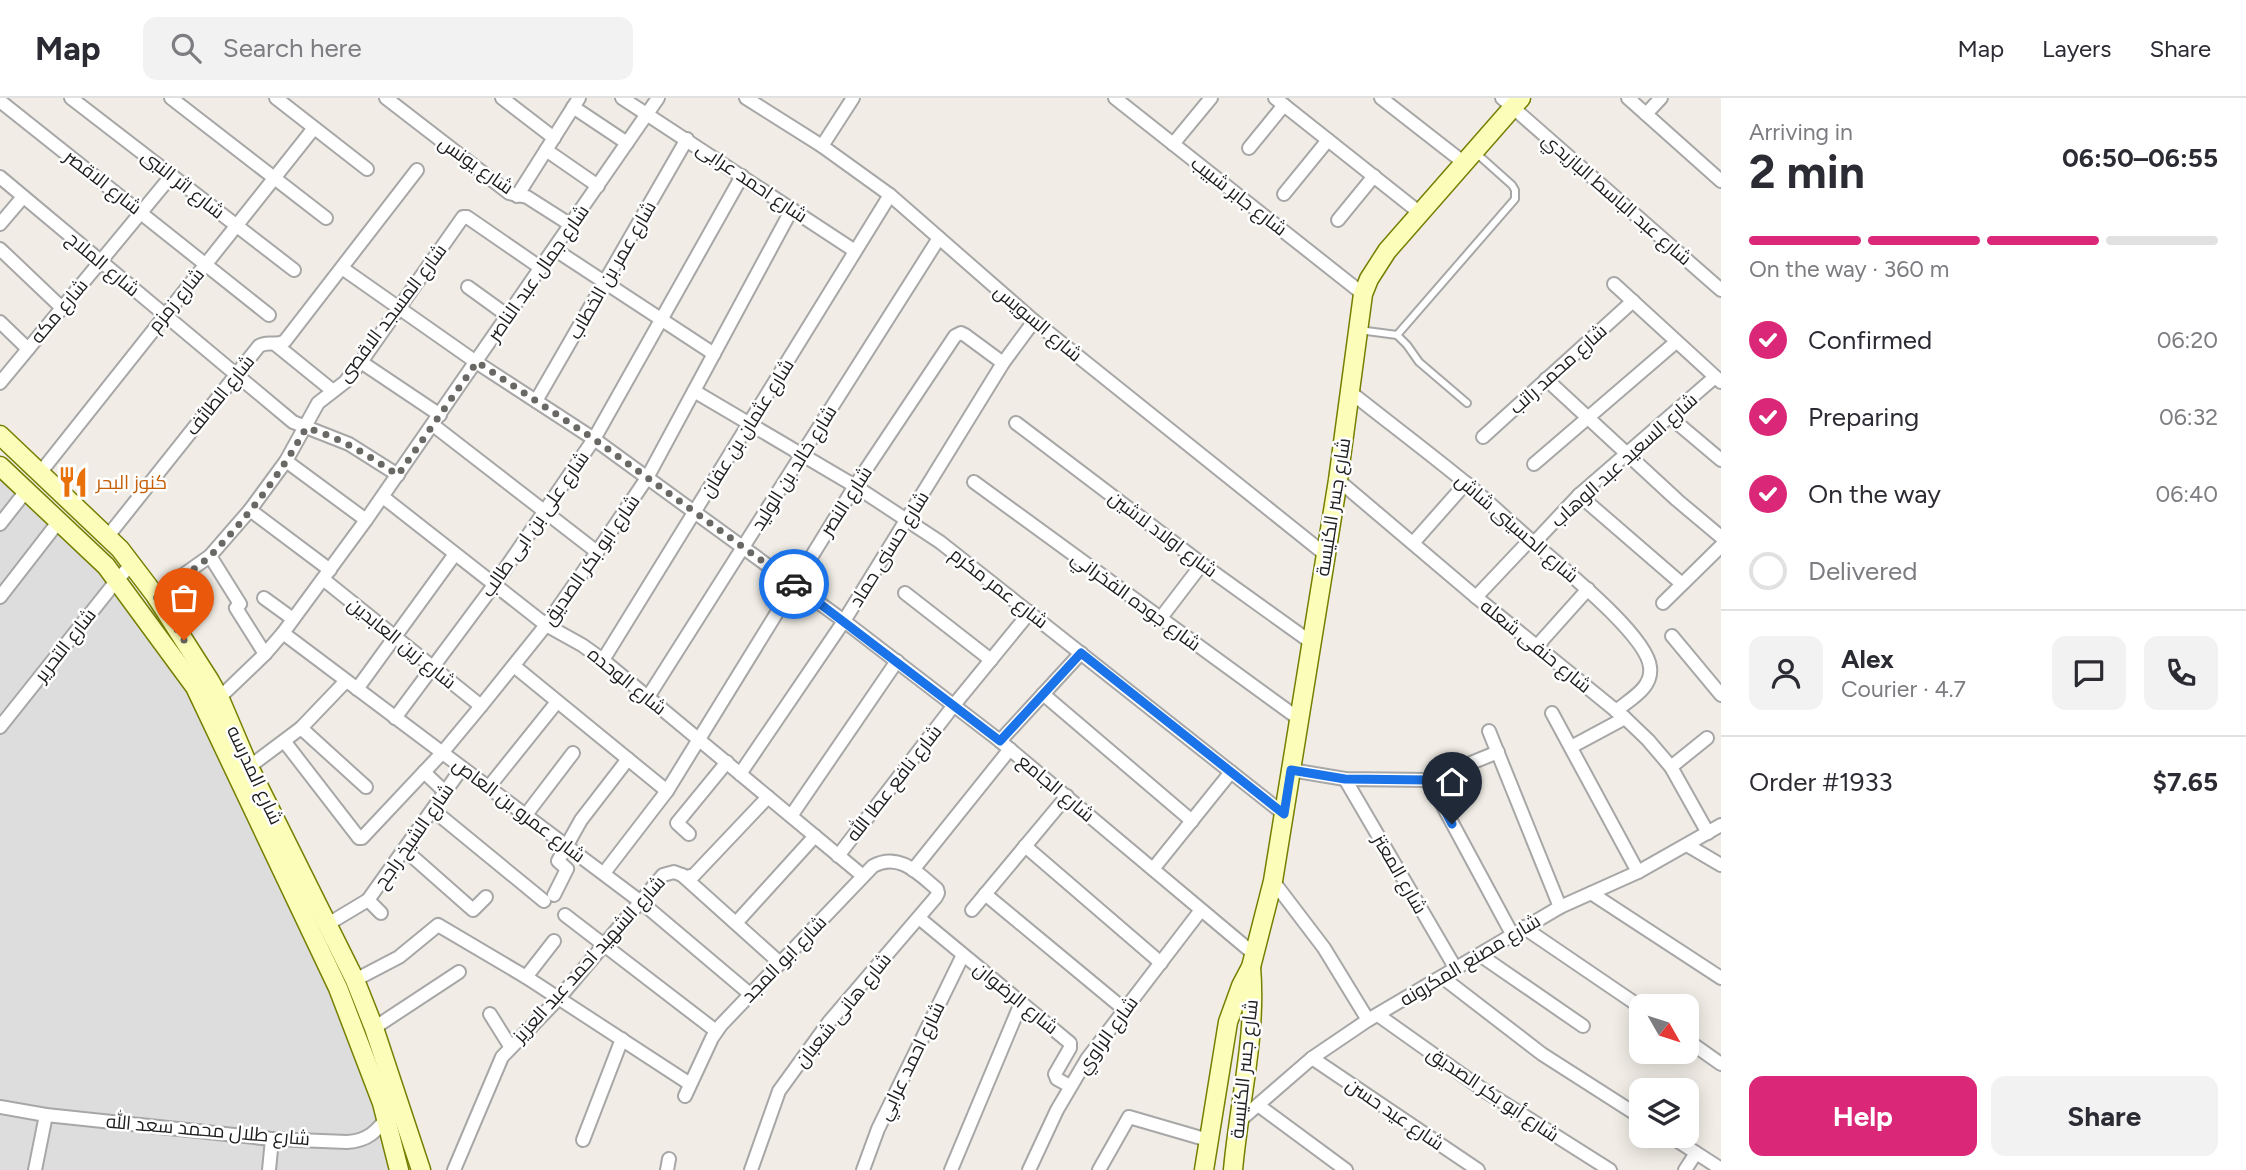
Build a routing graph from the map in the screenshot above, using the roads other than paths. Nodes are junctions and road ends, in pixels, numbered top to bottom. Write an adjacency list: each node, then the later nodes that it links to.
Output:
1 (71, 98): 35 (street, شارع اثر النبى)
2 (171, 98): 40 (street)
3 (276, 98): 23 (street)
4 (386, 98): 44 (street, شارع يونس)
5 (502, 98): 24 (street)
6 (622, 98): 21 (street, شارع احمد عرابى)
7 (658, 98): 21 (street, شارع جمال عبد الناصر)
8 (746, 98): 19 (street, شارع السويس)
9 (853, 98): 29 (street)
10 (1115, 98): 20 (street, شارع جابر شبيب)
11 (1211, 98): 28 (street)
12 (1381, 98): 32 (street)
13 (1628, 98): 22 (street)
14 (1661, 98): 22 (street)
15 (0, 99): 47 (street, شارع الاقصر)
16 (1280, 101): 26 (street); 30 (street)
17 (1512, 101): 32 (main road, شارع جسر الكنيسة); 66 (street, شارع عبد الباسط البازيدي)
18 (576, 102): 24 (street); 27 (street)
19 (763, 102): 29 (street, شارع السويس)
20 (1131, 103): 28 (street, شارع جابر شبيب)
21 (648, 113): 25 (street, شارع احمد عرابى); 27 (street, شارع جمال عبد الناصر)
22 (1646, 114): 38 (street)
23 (314, 128): 33 (street); 40 (street, شارع زمزم)
24 (554, 138): 31 (street)
25 (687, 139): 36 (street, شارع احمد عرابى); 63 (street, شارع عمر بن الخطاب)
26 (1328, 139): 37 (street); 42 (street)
27 (627, 144): 41 (street, شارع جمال عبد الناصر)
28 (1173, 144): 67 (street, شارع جابر شبيب)
29 (822, 146): 43 (street, شارع السويس)
30 (1249, 148)
31 (546, 149): 41 (street); 44 (street)
32 (1468, 157): 48 (main road, شارع جسر الكنيسة); 78 (lane)
33 (367, 169)
34 (417, 170): 60 (street, شارع الطائف)
35 (172, 175): 47 (street, شارع مكه); 52 (street, شارع اثر النبى)
36 (742, 176): 46 (street, شارع احمد عرابى); 74 (street, شارع على بن ابى طالب)
37 (1374, 176): 48 (street); 50 (street)
38 (1719, 176)
39 (0, 177): 45 (street, شارع الملاح)
40 (274, 177): 49 (street); 52 (street, شارع زمزم)
41 (598, 186): 53 (street, شارع جمال عبد الناصر)
42 (1284, 194)
43 (890, 195): 54 (street, شارع السويس); 57 (street, شارع عثمان بن عفان)
44 (517, 196): 53 (street, شارع يونس)
45 (23, 197): 51 (street); 58 (street, شارع الملاح)
46 (792, 209): 57 (street, شارع احمد عرابى); 82 (street, شارع ابو بكر الصديق)
47 (141, 213): 58 (street, شارع مكه); 59 (street, شارع الاقصر)
48 (1420, 213): 67 (main road, شارع جسر الكنيسة)
49 (326, 218)
50 (1338, 220)
51 (0, 224)
52 (236, 225): 59 (street, شارع زمزم); 62 (street, شارع اثر النبى)
53 (571, 225): 56 (street, شارع جمال عبد الناصر)
54 (939, 238): 75 (street, شارع السويس); 104 (street, شارع خالد بن الوليد)
55 (0, 249): 69 (street)
56 (554, 249): 61 (street, شارع جمال عبد الناصر); 63 (street)
57 (855, 251): 98 (street, شارع عثمان بن عفان)
58 (100, 262): 69 (street, شارع مكه); 72 (street, شارع الملاح)
59 (205, 264): 71 (street, شارع الاقصر); 72 (street, شارع زمزم)
60 (342, 268): 70 (street, شارع الجامع); 80 (street, شارع الطائف)
61 (541, 268): 70 (street, شارع المسجد الاقصى); 73 (street, شارع جمال عبد الناصر)
62 (294, 270)
63 (604, 283): 74 (street); 93 (street, شارع عمر بن الخطاب)
64 (1614, 284): 68 (street)
65 (468, 287): 73 (street)
66 (1721, 290)
67 (1363, 294): 77 (main road, شارع جسر الكنيسة)
68 (1633, 301): 79 (street); 87 (street, شارع محمد راتب)
69 (62, 308): 81 (street, شارع مكه)
70 (399, 308): 83 (street, شارع المسجد الاقصى); 84 (street, شارع الجامع)
71 (269, 315)
72 (163, 316): 86 (street, شارع الملاح); 110 (street, شارع زمزم)
73 (508, 316): 84 (street, شارع جمال عبد الناصر)
74 (661, 319): 82 (street); 103 (street, شارع على بن ابى طالب)
75 (1034, 321): 85 (street, شارع حسنى حماد); 135 (street, شارع السويس)
76 (0, 322): 81 (street)
77 (1357, 329): 78 (lane); 92 (main road, شارع جسر الكنيسة)
78 (1397, 335): 94 (lane)
79 (1676, 342): 88 (street); 96 (street)
80 (275, 344): 86 (street, شارع الطائف); 90 (street)
81 (29, 349): 89 (street, شارع مكه)
82 (714, 354): 91 (street, شارع ابو بكر الصديق)
83 (361, 362): 90 (street, شارع المسجد الاقصى); 97 (street)
84 (477, 362): 93 (street, شارع الجامع); 97 (street, شارع جمال عبد الناصر)
85 (1003, 363): 116 (street, شارع النصر); 123 (street, شارع حسنى حماد)
86 (235, 376): 100 (street, شارع الملاح); 127 (street, شارع الطائف)
87 (1546, 379): 96 (street); 102 (street, شارع محمد راتب)
88 (1718, 380): 95 (street, شارع السعيد عبد الوهاب)
89 (0, 383)
90 (333, 391): 100 (street, شارع المسجد الاقصى)
91 (694, 391): 98 (street, شارع عمر مكرم); 112 (street, شارع ابو بكر الصديق)
92 (1349, 391): 113 (main road, شارع جسر الكنيسة); 115 (street, شارع الحسينى شاش)
93 (536, 401): 103 (street, شارع الجامع)
94 (1467, 403)
95 (1670, 417): 105 (street, شارع السعيد عبد الوهاب); 106 (street)
96 (1588, 418): 105 (street); 108 (street)
97 (436, 420): 111 (street, شارع جمال عبد الناصر); 121 (street)
98 (750, 422): 104 (street, شارع عمر مكرم); 122 (street, شارع عثمان بن عفان)
99 (1016, 423): 138 (street, شارع اولاد لاشين)
100 (306, 428): 107 (street, شارع المسجد الاقصى); 111 (street, شارع الملاح)
101 (0, 435): 110 (main road, شارع المدرسه)
102 (1483, 437)
103 (594, 439): 112 (street, شارع الجامع); 121 (street, شارع على بن ابى طالب)
104 (802, 454): 116 (street, شارع عمر مكرم); 132 (street, شارع خالد بن الوليد)
105 (1627, 454): 118 (street, شارع السعيد عبد الوهاب); 128 (street)
106 (1721, 460)
107 (286, 461): 120 (street, شارع المسجد الاقصى); 124 (street)
108 (1534, 464)
109 (0, 466): 117 (main road, شارع المدرسه)
110 (40, 473): 127 (main road, شارع المدرسه)
111 (398, 475): 119 (street, شارع جمال عبد الناصر)
112 (648, 478): 122 (street, شارع الجامع); 133 (street, شارع ابو بكر الصديق)
113 (1338, 480): 130 (street, شارع حنفى شعله); 135 (main road, شارع جسر الكنيسة)
114 (974, 482): 153 (street, شارع جوده الفخراني)
115 (1466, 484): 129 (street, شارع الحسينى شاش); 130 (street)
116 (855, 486): 123 (street, شارع عمر مكرم); 141 (street, شارع النصر)
117 (26, 491): 125 (main road, شارع المدرسه); 126 (street)
118 (1579, 495): 129 (street, شارع السعيد عبد الوهاب); 142 (street)
119 (383, 497): 124 (street, شارع جمال عبد الناصر); 134 (street, شارع الوحده)
120 (250, 510): 136 (street, شارع المسجد الاقصى); 139 (street, شارع زين العابدين)
121 (545, 511): 133 (street); 143 (street, شارع على بن ابى طالب)
122 (695, 512): 132 (street, شارع الجامع); 163 (street, شارع عثمان بن عفان)
123 (907, 519): 151 (street, شارع عمر مكرم); 154 (street, شارع حسنى حماد)
124 (366, 520): 139 (street, شارع جمال عبد الناصر)
125 (59, 521): 140 (main road, شارع المدرسه); 147 (street)
126 (0, 524)
127 (108, 537): 137 (main road, شارع المدرسه)
128 (1721, 537)
129 (1532, 541): 144 (street, شارع الحسينى شاش); 148 (street, شارع السعيد عبد الوهاب)
130 (1413, 543): 148 (street, شارع حنفى شعله)
131 (1721, 546): 142 (street)
132 (743, 547): 141 (street, شارع الجامع); 171 (street, شارع خالد بن الوليد)
133 (597, 552): 155 (street, شارع ابو بكر الصديق)
134 (455, 554): 143 (street, شارع الوحده); 158 (street)
135 (1326, 555): 159 (main road, شارع جسر الكنيسة)
136 (210, 556): 146 (street, شارع المسجد الاقصى); 162 (street)
137 (132, 564): 140 (street, شارع التحرير); 146 (main road, شارع المدرسه)
138 (1202, 564): 153 (street); 159 (street, شارع اولاد لاشين)
139 (326, 574): 152 (street, شارع جمال عبد الناصر); 158 (street, شارع زين العابدين)
140 (117, 580): 173 (main road, شارع المدرسه); 180 (street, شارع التحرير)
141 (793, 584): 154 (street, شارع الجامع); 184 (street, شارع النصر)
142 (1682, 584): 150 (street)
143 (494, 585): 155 (street, شارع الوحده); 167 (street, شارع على بن ابى طالب)
144 (1588, 589): 160 (street); 177 (street, شارع الحسينى شاش)
145 (905, 593): 164 (street)
146 (155, 595): 173 (main road, شارع المدرسه)
147 (0, 597)
148 (1476, 597): 160 (street, شارع حنفى شعله)
149 (264, 598): 152 (street)
150 (1663, 603)
151 (1030, 612): 161 (street, شارع عمر مكرم); 164 (street, شارع نافع عطا الله)
152 (293, 619): 156 (street, شارع جمال عبد الناصر)
153 (1160, 619): 179 (street, شارع جوده الفخراني)
154 (844, 621): 165 (street, شارع الجامع); 199 (street, شارع حسنى حماد)
155 (546, 625): 163 (street, شارع الوحده); 166 (street, شارع ابو بكر الصديق)
156 (283, 633): 162 (street, شارع جمال عبد الناصر); 168 (street, شارع عمرو بن العاص)
157 (1672, 636): 170 (street)
158 (395, 637): 167 (street, شارع زين العابدين); 168 (street)
159 (1312, 643): 179 (main road, شارع جسر الكنيسة)
160 (1537, 646): 177 (street, شارع حنفى شعله)
161 (1081, 653): 169 (street); 198 (street, شارع عمر مكرم)
162 (265, 654): 173 (street, شارع جمال عبد الناصر)
163 (603, 660): 171 (street, شارع الوحده)
164 (991, 660): 174 (street, شارع نافع عطا الله)
165 (897, 662): 174 (street, شارع الجامع); 211 (street)
166 (513, 666): 172 (street); 175 (street, شارع ابو بكر الصديق)
167 (432, 667): 175 (street, شارع زين العابدين); 178 (street, شارع على بن ابى طالب)
168 (352, 685): 178 (street, شارع عمرو بن العاص); 181 (street)
169 (1043, 694): 186 (street); 212 (street)
170 (1721, 695)
171 (648, 697): 184 (street, شارع الوحده)
172 (557, 702): 191 (street); 203 (street)
173 (213, 703): 193 (main road, شارع المدرسه); 278 (main road, شارع المدرسه)
174 (954, 705): 186 (street, شارع الجامع); 221 (street, شارع نافع عطا الله)
175 (481, 706): 189 (street, شارع ابو بكر الصديق)
176 (1552, 713): 187 (street)
177 (1621, 714): 187 (street); 194 (street, شارع حنفى شعله)
178 (395, 718): 189 (street, شارع عمرو بن العاص)
179 (1299, 719): 196 (main road, شارع جسر الكنيسة)
180 (0, 727)
181 (301, 728): 185 (street); 202 (street)
182 (1489, 731): 188 (street)
183 (1707, 738): 194 (street)
184 (700, 740): 192 (street, شارع الوحده); 204 (street, شارع النصر)
185 (284, 741): 193 (street); 197 (street, شارع ابو بكر الصديق)
186 (1005, 745): 206 (street, شارع الجامع); 224 (street)
187 (1571, 747): 225 (street)
188 (1498, 752): 201 (street); 235 (street)
189 (442, 753): 195 (street, شارع عمرو بن العاص); 197 (street, شارع ابو بكر الصديق)
190 (573, 753): 210 (street)
191 (628, 759): 204 (street); 218 (street)
192 (727, 762): 199 (street, شارع الوحده); 215 (street)
193 (249, 767): 242 (main road, شارع المدرسه)
194 (1671, 767): 214 (street, شارع حنفى شعله)
195 (462, 768): 203 (street, شارع عمرو بن العاص); 205 (street, شارع الشيخ راجح)
196 (1291, 770): 200 (street); 209 (main road, شارع جسر الكنيسة)
197 (424, 772): 205 (street)
198 (1231, 772): 209 (street, شارع عمر مكرم); 212 (street)
199 (740, 774): 207 (street, شارع الوحده)
200 (1345, 779): 201 (street); 251 (street, شارع المعتز)
201 (1429, 780): 243 (street)
202 (366, 787)
203 (488, 788): 210 (street, شارع عمرو بن العاص)
204 (667, 791): 226 (street, شارع النصر)
205 (445, 792): 208 (street, شارع الشيخ راجح)
206 (1067, 796): 219 (street); 223 (street, شارع الجامع)
207 (768, 797): 211 (street, شارع الوحده); 227 (street, شارع الشهيد احمد عبد العزيز)
208 (433, 810): 218 (street); 220 (street, شارع الشيخ راجح)
209 (1284, 814): 229 (main road, شارع جسر الكنيسة)
210 (525, 816): 218 (street, شارع عمرو بن العاص)
211 (791, 816): 216 (street, شارع الوحده)
212 (1192, 821): 223 (street)
213 (1721, 825): 214 (street, شارع مصنع المكرونه)
214 (1708, 833): 217 (street, شارع مصنع المكرونه)
215 (689, 834)
216 (815, 836): 221 (street, شارع الوحده); 241 (street)
217 (1688, 845): 222 (street); 225 (street, شارع مصنع المكرونه)
218 (566, 846): 226 (street, شارع عمرو بن العاص)
219 (1025, 846): 231 (street); 250 (street)
220 (405, 850): 232 (street); 233 (street, شارع الشيخ راجح)
221 (838, 856): 228 (street, شارع الوحده)
222 (1721, 866)
223 (1153, 869): 237 (street, شارع الجامع)
224 (913, 870): 228 (street, شارع ابو المجد); 240 (street, شارع هانى شعبان)
225 (1639, 872): 230 (street, شارع مصنع المكرونه)
226 (604, 873): 234 (street, شارع عمرو بن العاص)
227 (681, 875): 234 (street, شارع الشهيد احمد عبد العزيز); 241 (street)
228 (863, 876): 249 (street, شارع ابو المجد)
229 (1273, 881): 248 (main road, شارع جسر الكنيسة); 263 (street)
230 (1591, 893): 235 (street, شارع مصنع المكرونه); 255 (street)
231 (985, 894): 236 (street); 261 (street)
232 (486, 897)
233 (368, 900): 238 (street); 242 (street, شارع الشيخ راجح)
234 (641, 902): 245 (street, شارع الشهيد احمد عبد العزيز); 257 (street, شارع عمرو بن العاص)
235 (1560, 907): 243 (street, شارع مصنع المكرونه)
236 (972, 910)
237 (1200, 910): 248 (street, شارع الجامع); 250 (street, شارع الراوي)
238 (381, 913)
239 (565, 915): 245 (street)
240 (919, 918): 246 (street, شارع الرضوان); 291 (street, شارع هانى شعبان)
241 (736, 923): 249 (street)
242 (328, 924): 256 (main road, شارع المدرسه)
243 (1518, 931): 247 (street, شارع مصنع المكرونه); 259 (street)
244 (554, 941): 253 (street)
245 (604, 945): 258 (street, شارع الشهيد احمد عبد العزيز); 266 (street)
246 (963, 955): 260 (street, شارع الرضوان); 292 (street, شارع احمد عرابي)
247 (1480, 955): 251 (street, شارع مصنع المكرونه); 264 (street)
248 (1253, 960): 279 (main road, شارع جسر الكنيسة); 282 (main road, شارع جسر الكنيسة)
249 (780, 962): 257 (street, شارع ابو المجد)
250 (1161, 963): 261 (street, شارع الراوي)
251 (1456, 969): 254 (street, شارع مصنع المكرونه)
252 (459, 972): 265 (street)
253 (526, 977): 256 (street); 258 (street)
254 (1442, 977): 263 (street, شارع مصنع المكرونه); 276 (street)
255 (1721, 978)
256 (355, 980): 265 (main road, شارع المدرسه)
257 (750, 994): 266 (street, شارع ابو المجد)
258 (559, 998): 267 (street); 268 (street, شارع الشهيد احمد عبد العزيز)
259 (1629, 1000)
260 (1021, 1003): 272 (street, شارع الرضوان); 293 (street)
261 (1125, 1010): 272 (street, شارع الراوي)
262 (490, 1014): 268 (street)
263 (1373, 1017): 270 (street, شارع مصنع المكرونه); 300 (street, شارع أبو بكر الصديق)
264 (1583, 1026)
265 (374, 1028): 273 (main road, شارع المدرسه)
266 (716, 1031): 267 (street, شارع ابو المجد)
267 (622, 1039): 281 (street)
268 (510, 1046): 290 (street, شارع الشهيد احمد عبد العزيز)
269 (1699, 1048): 271 (street)
270 (1312, 1058): 274 (street, شارع مصنع المكرونه); 299 (street, شارع عيد حسن)
271 (1721, 1064)
272 (1070, 1086): 294 (street, شارع الراوي)
273 (399, 1100): 278 (street, شارع طلال محمد سعد الله); 289 (main road, شارع المدرسه)
274 (1258, 1105): 279 (street, شارع مصنع المكرونه); 298 (street)
275 (0, 1107): 277 (street, شارع طلال محمد سعد الله)
276 (1629, 1110)
277 (46, 1115): 280 (street, شارع طلال محمد سعد الله); 286 (street)
278 (386, 1118): 280 (street, شارع طلال محمد سعد الله); 288 (main road, شارع المدرسه)
279 (1237, 1123): 297 (main road, شارع جسر الكنيسة)
280 (272, 1139): 287 (street)
281 (583, 1140)
282 (1208, 1140): 295 (street); 296 (main road, شارع جسر الكنيسة)
283 (1688, 1148): 284 (street)
284 (1696, 1153): 285 (street); 301 (street)
285 (1721, 1169)
286 (35, 1170)
287 (269, 1170)
288 (399, 1170)
289 (422, 1170)
290 (454, 1170)
291 (751, 1170)
292 (863, 1170)
293 (951, 1170)
294 (1029, 1170)
295 (1099, 1170)
296 (1204, 1170)
297 (1233, 1170)
298 (1346, 1170)
299 (1478, 1170)
300 (1610, 1170)
301 (1685, 1170)

